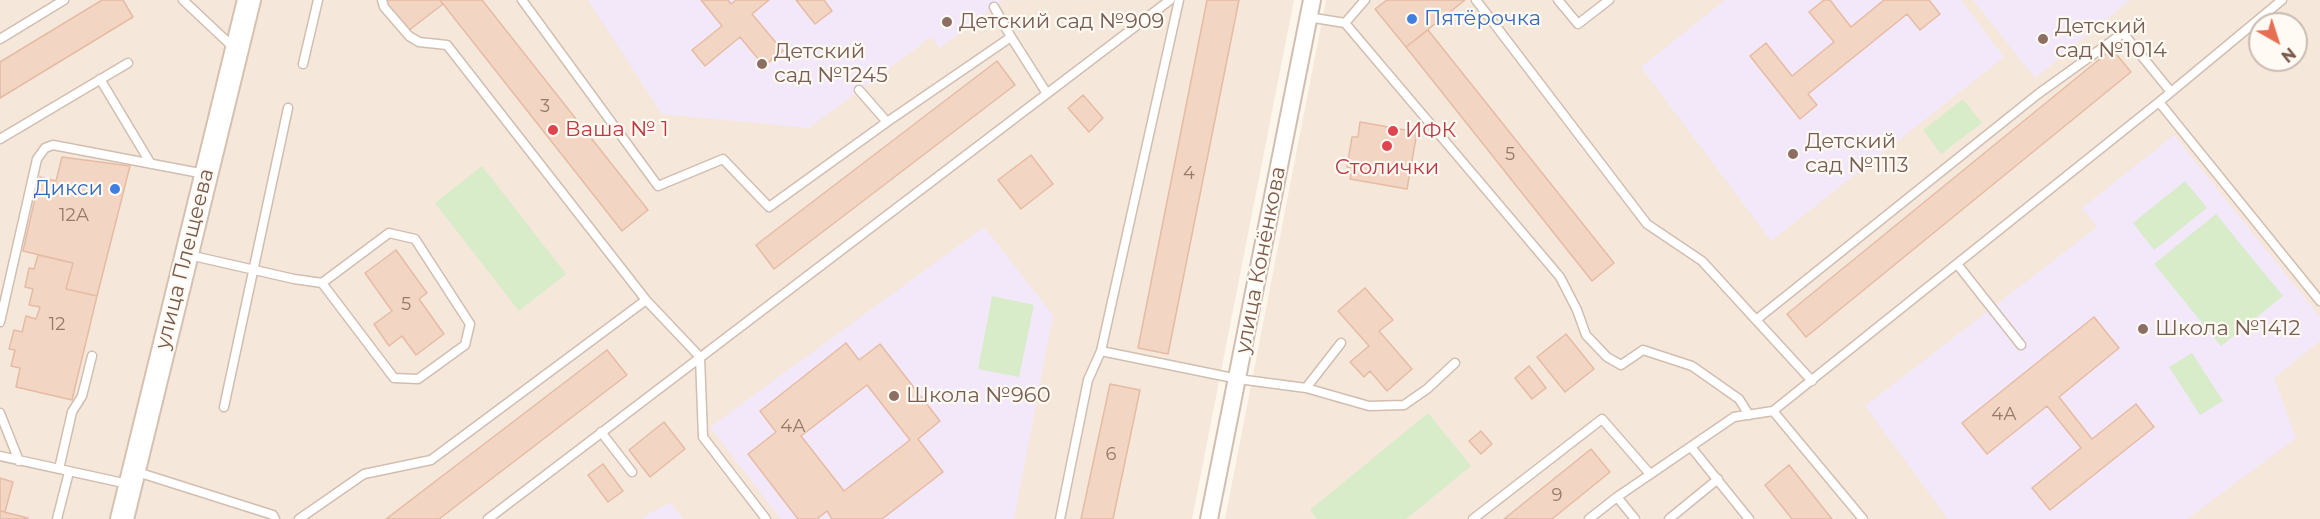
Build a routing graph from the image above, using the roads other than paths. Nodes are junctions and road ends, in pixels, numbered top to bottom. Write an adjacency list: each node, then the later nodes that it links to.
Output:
1 (64, 0): 19 (lane)
2 (183, 0): 20 (lane)
3 (249, 0): 20 (main road, улица Плещеева)
4 (318, 0): 22 (lane)
5 (382, 0): 37 (lane)
6 (522, 0): 29 (lane)
7 (1170, 0): 25 (lane)
8 (1179, 0): 43 (lane)
9 (1312, 0): 16 (street, улица Конёнкова)
10 (1365, 0): 17 (lane)
11 (1476, 0): 39 (lane)
12 (1558, 0): 13 (lane)
13 (1609, 0)
14 (2282, 0): 26 (lane)
15 (994, 7): 18 (lane)
16 (1308, 17): 17 (lane); 47 (street, улица Конёнкова)
17 (1345, 22): 53 (lane)
18 (1011, 37): 25 (lane); 29 (lane)
19 (0, 39)
20 (237, 50): 32 (main road, улица Плещеева)
21 (128, 63): 23 (lane)
22 (303, 64)
23 (100, 79): 30 (lane); 31 (lane)
24 (859, 90): 29 (lane)
25 (1046, 92): 45 (lane)
26 (2171, 92): 27 (lane); 39 (lane)
27 (2159, 102): 34 (lane); 38 (lane)
28 (288, 108): 35 (lane)
29 (887, 122)
30 (0, 139)
31 (151, 164): 32 (lane); 40 (lane)
32 (206, 174): 33 (main road, улица Плещеева)
33 (187, 254): 35 (lane); 62 (main road, улица Плещеева)
34 (1957, 264): 42 (lane); 48 (lane)
35 (253, 270): 36 (lane); 50 (lane)
36 (322, 283): 36 (lane)
37 (646, 300): 45 (lane); 68 (lane)
38 (2320, 301)
39 (1756, 320): 48 (lane)
40 (0, 322)
41 (1341, 344): 49 (lane)
42 (2021, 345)
43 (1101, 351): 47 (lane); 71 (lane)
44 (92, 356): 58 (lane)
45 (700, 357): 54 (lane); 70 (lane)
46 (1455, 363): 49 (lane)
47 (1238, 379): 49 (lane); 72 (street, улица Конёнкова)
48 (1812, 381): 51 (lane)
49 (1306, 388)
50 (224, 407)
51 (1773, 411): 53 (lane); 78 (lane)
52 (0, 413): 57 (lane)
53 (1749, 415): 55 (lane)
54 (601, 432): 60 (lane); 69 (lane)
55 (1691, 447): 61 (lane); 63 (lane)
56 (0, 456): 57 (lane)
57 (19, 461): 58 (lane)
58 (59, 469): 59 (lane)
59 (69, 472): 62 (lane); 65 (lane)
60 (632, 472)
61 (1650, 474): 64 (lane); 73 (lane)
62 (132, 477): 66 (main road, улица Плещеева); 67 (lane)
63 (1718, 479): 76 (lane); 77 (lane)
64 (1617, 497): 74 (lane); 75 (lane)
65 (57, 519)
66 (122, 519)
67 (275, 519)
68 (299, 519)
69 (488, 519)
70 (766, 519)
71 (1060, 519)
72 (1209, 519)
73 (1473, 519)
74 (1589, 519)
75 (1635, 519)
76 (1669, 519)
77 (1749, 519)
78 (1863, 519)

